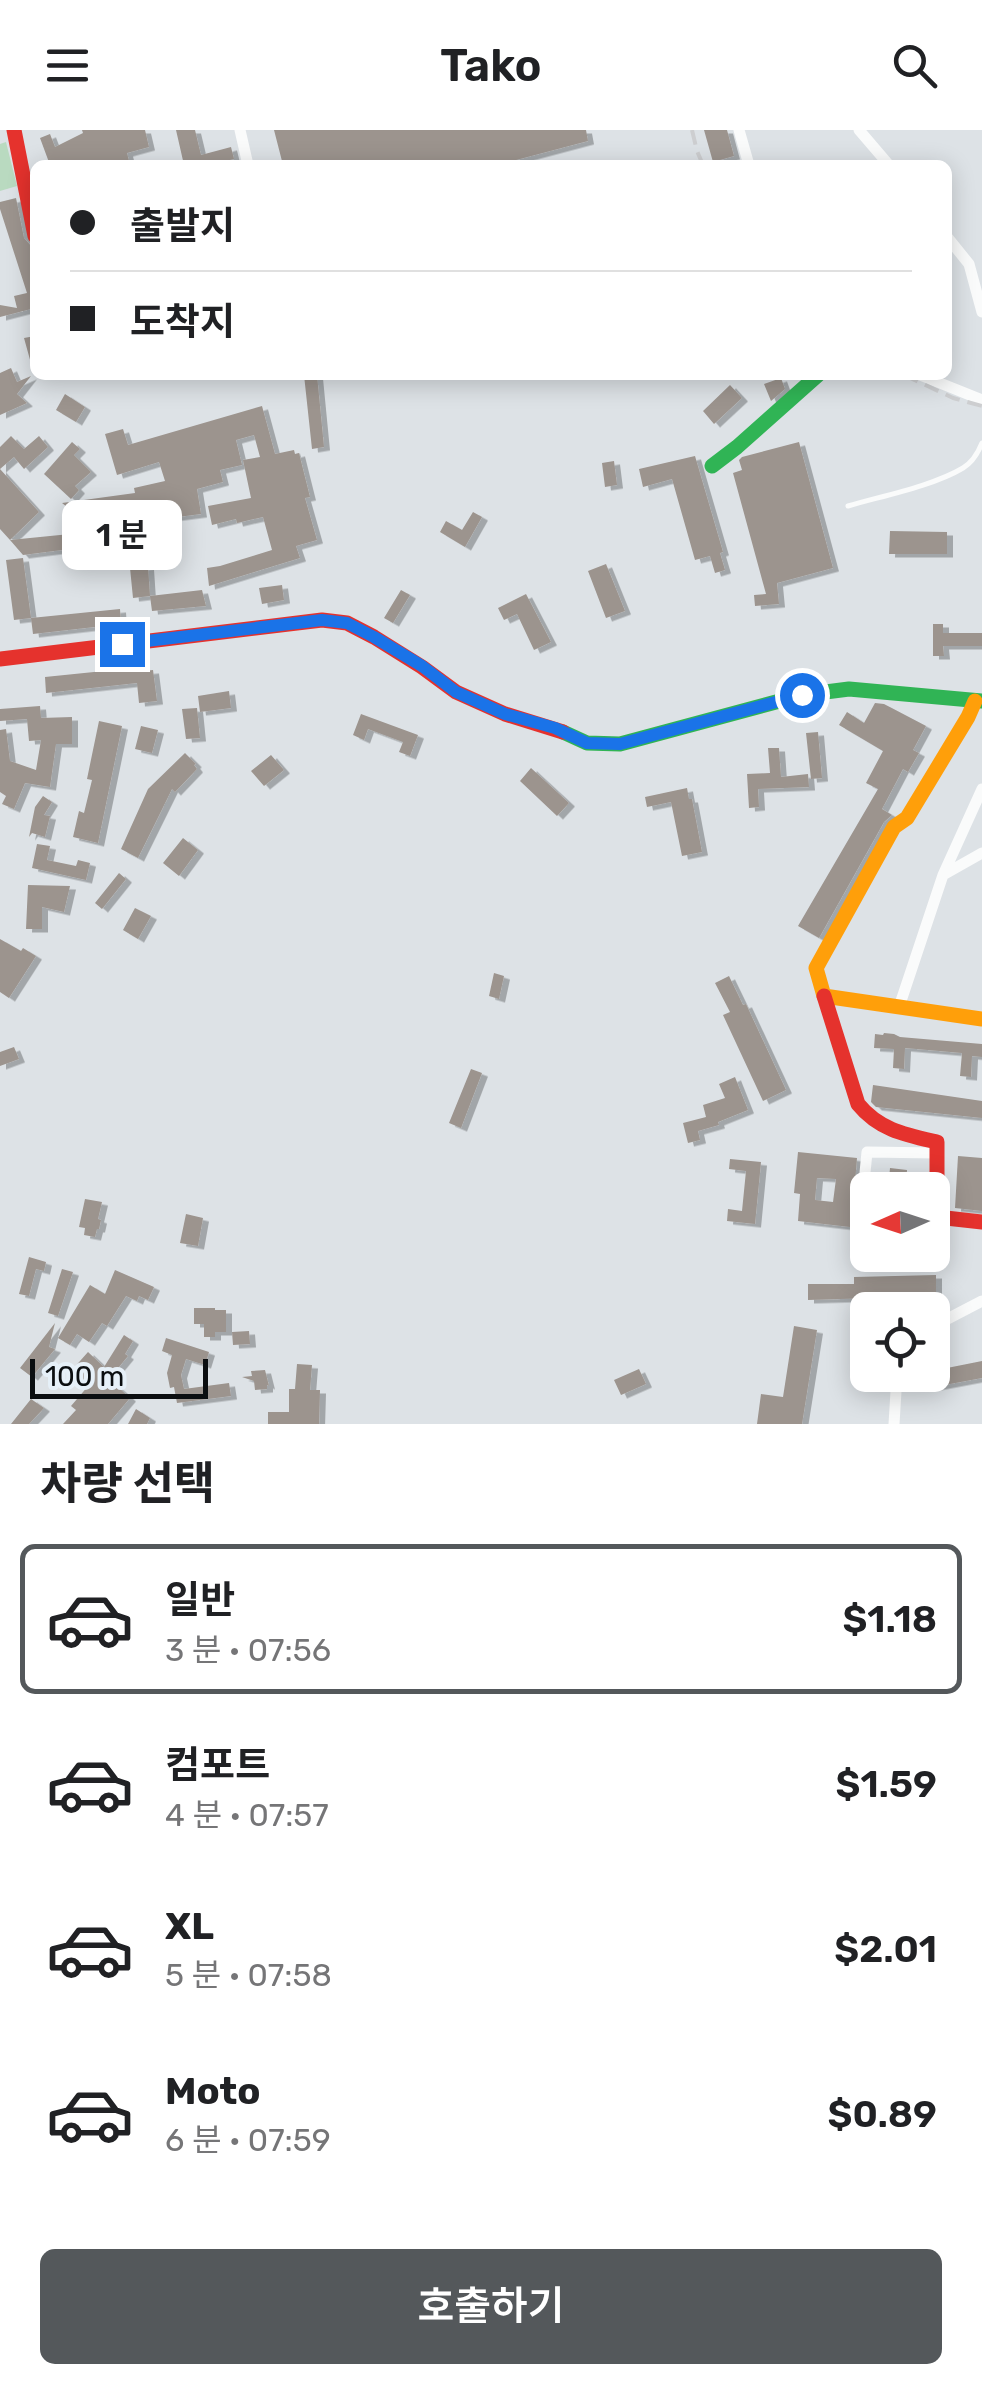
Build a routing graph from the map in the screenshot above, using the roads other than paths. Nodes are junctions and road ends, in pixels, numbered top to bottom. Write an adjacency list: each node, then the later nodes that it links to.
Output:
1 (14, 130): 8 (street)
2 (240, 130): 5 (street)
3 (739, 130): 6 (street)
4 (858, 130): 7 (street)
5 (247, 160)
6 (748, 160)
7 (885, 160)
8 (30, 211)
9 (952, 243): 10 (street)
10 (982, 312)
11 (812, 380): 15 (street)
12 (932, 380): 13 (street)
13 (982, 400)
14 (982, 443): 16 (lane)
15 (712, 466)
16 (848, 506)
17 (0, 659): 18 (street)
18 (979, 701): 22 (street)
19 (982, 789): 21 (street)
20 (982, 853): 21 (street)
21 (944, 875): 23 (street)
22 (824, 996): 23 (street); 25 (street)
23 (899, 1007): 24 (street)
24 (982, 1019)
25 (938, 1153): 26 (street); 27 (street)
26 (865, 1172)
27 (937, 1172)
28 (950, 1221): 29 (street)
29 (982, 1222)
30 (982, 1301): 31 (street)
31 (950, 1317)
32 (896, 1392): 33 (street)
33 (894, 1424)

